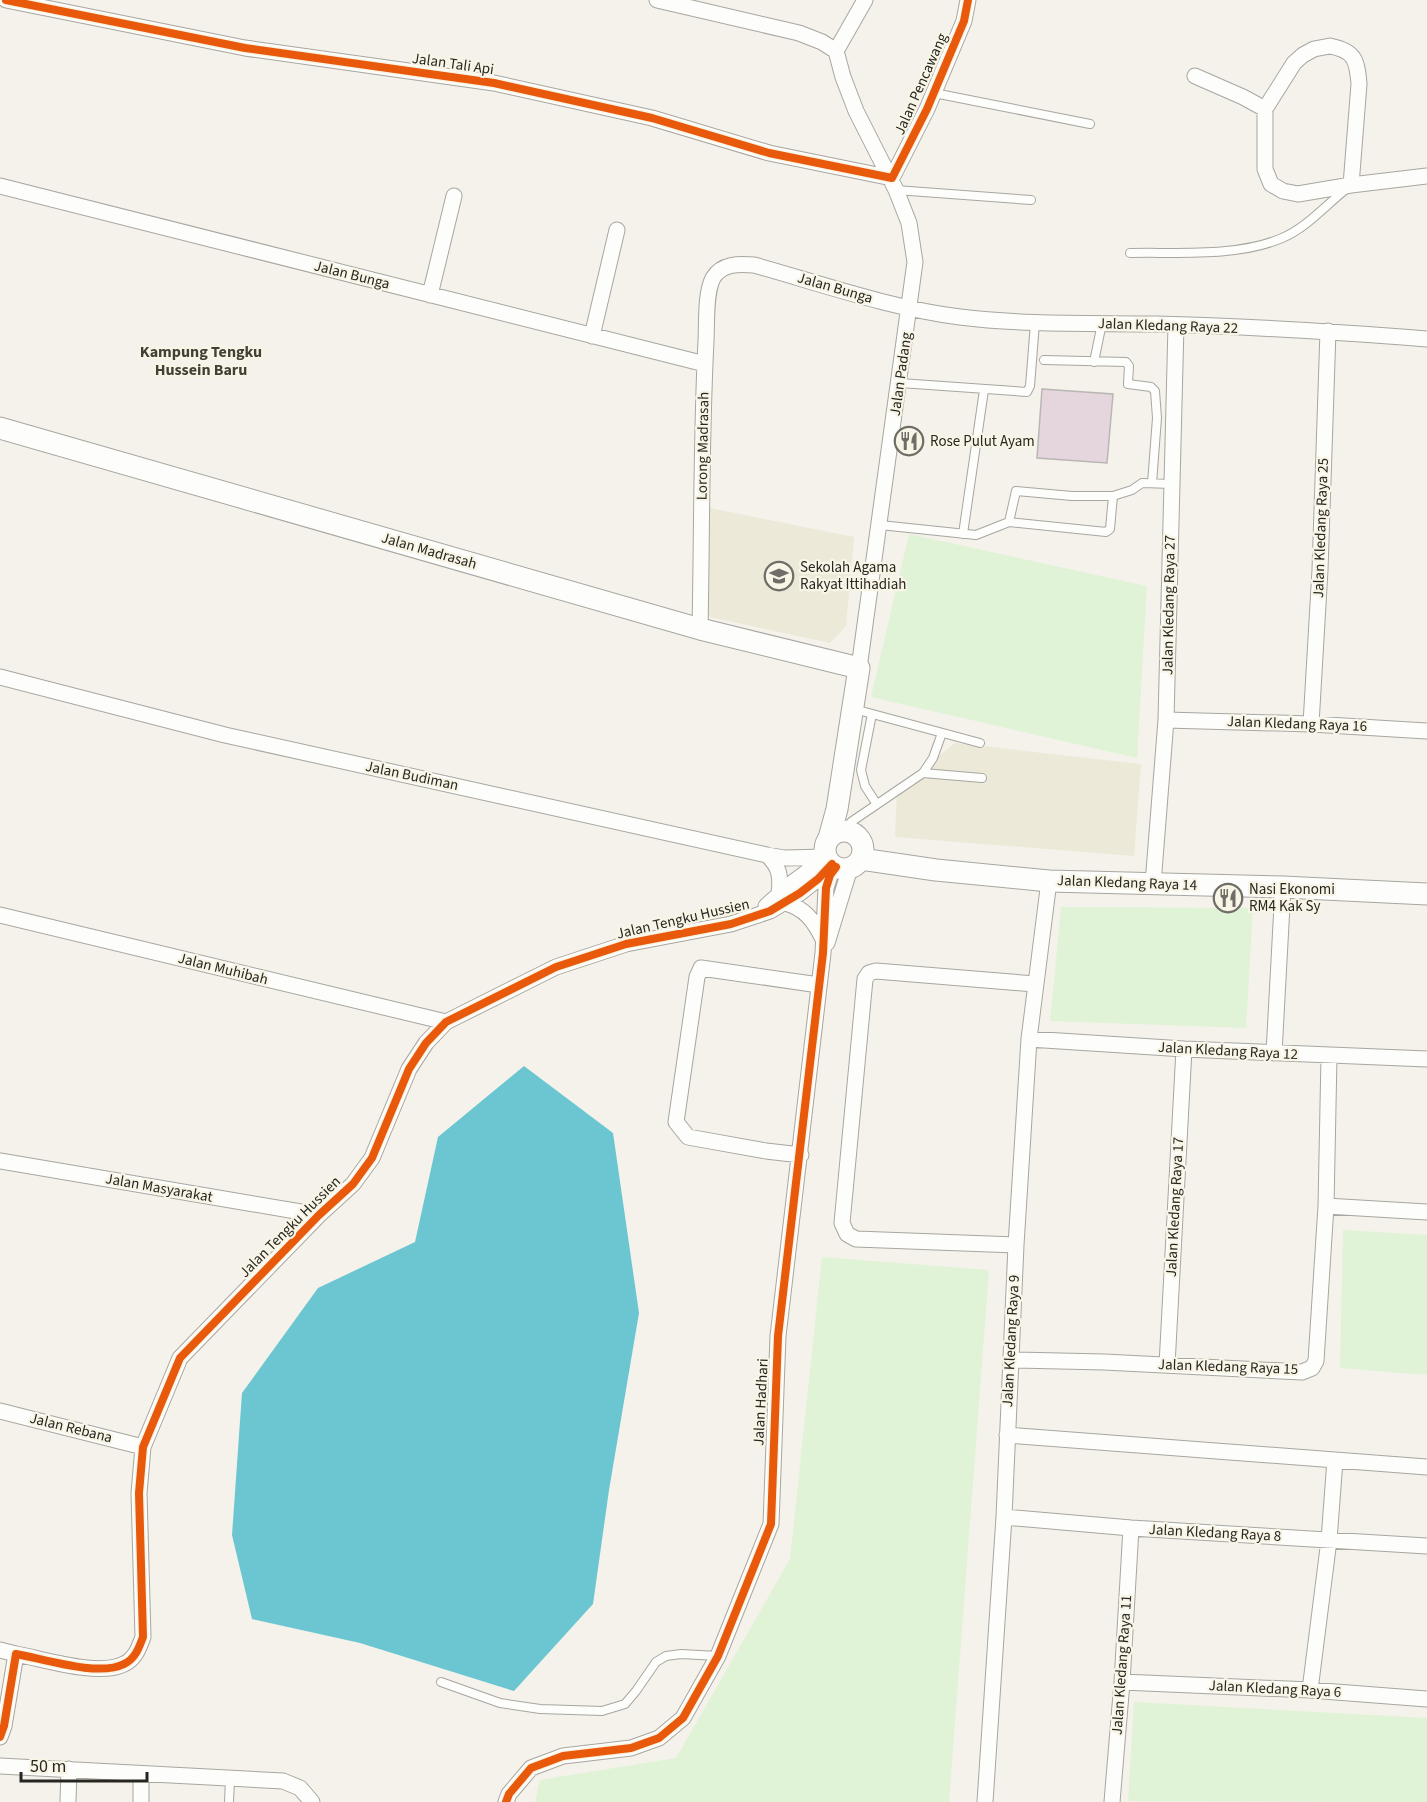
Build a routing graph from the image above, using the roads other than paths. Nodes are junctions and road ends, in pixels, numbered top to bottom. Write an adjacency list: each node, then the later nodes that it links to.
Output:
1 (6, 0): 12 (street, Jalan Tali Api)
2 (657, 0): 5 (street)
3 (865, 0): 6 (street)
4 (968, 0): 8 (street, Jalan Pencawang)
5 (680, 3): 6 (street)
6 (836, 51): 12 (street, Jalan Padang)
7 (1195, 75): 9 (street)
8 (934, 93): 10 (lane); 12 (street, Jalan Pencawang)
9 (1265, 109): 13 (street); 13 (street)
10 (1090, 124)
11 (1427, 176): 13 (street)
12 (894, 184): 16 (lane); 21 (street, Jalan Padang)
13 (1350, 185): 18 (lane)
14 (0, 186): 20 (street, Jalan Bunga)
15 (454, 196): 20 (street)
16 (1031, 200)
17 (617, 230): 26 (street)
18 (1130, 253)
19 (724, 268): 21 (street, Jalan Bunga); 30 (street, Lorong Madrasah)
20 (430, 295): 26 (street, Jalan Bunga)
21 (910, 309): 22 (street, Jalan Kledang Raya 22); 31 (street, Jalan Padang)
22 (1035, 323): 23 (street, Jalan Kledang Raya 22); 32 (lane)
23 (1102, 323): 24 (street, Jalan Kledang Raya 22); 29 (lane)
24 (1176, 325): 25 (street, Jalan Kledang Raya 22); 35 (street, Jalan Kledang Raya 27)
25 (1328, 331): 27 (street, Jalan Kledang Raya 22); 45 (street, Jalan Kledang Raya 25)
26 (592, 336): 30 (street, Jalan Bunga)
27 (1427, 339)
28 (1044, 360): 29 (lane)
29 (1094, 362): 34 (lane)
30 (705, 364): 40 (street, Lorong Madrasah)
31 (900, 383): 32 (lane); 38 (street, Jalan Padang)
32 (984, 390): 39 (lane)
33 (0, 428): 40 (street, Jalan Madrasah)
34 (1152, 483): 35 (lane); 36 (lane)
35 (1172, 484): 44 (street, Jalan Kledang Raya 27)
36 (1113, 496): 37 (lane); 37 (lane)
37 (1009, 522): 39 (lane)
38 (880, 525): 39 (lane); 41 (street, Jalan Padang)
39 (963, 534)
40 (700, 629): 41 (street, Jalan Madrasah)
41 (859, 668): 43 (street, Jalan Padang)
42 (0, 677): 54 (street, Jalan Budiman)
43 (862, 711): 47 (lane); 49 (street, Jalan Padang); 52 (lane)
44 (1166, 720): 45 (street, Jalan Kledang Raya 16); 58 (street, Jalan Kledang Raya 27)
45 (1311, 724): 46 (street, Jalan Kledang Raya 16)
46 (1427, 731)
47 (942, 733): 48 (lane); 50 (lane)
48 (980, 743)
49 (846, 745): 53 (street, Jalan Padang); 55 (street, Jalan Padang)
50 (923, 773): 51 (lane); 52 (lane)
51 (982, 778)
52 (876, 803): 53 (lane)
53 (855, 830): 55 (street); 55 (street, Jalan Padang); 56 (street, Jalan Kledang Raya 14)
54 (766, 855): 55 (street, Jalan Budiman); 61 (street)
55 (839, 859): 56 (street, Jalan Kledang Raya 14); 61 (street); 63 (street, Jalan Hadhari)
56 (936, 870): 57 (street, Jalan Kledang Raya 14)
57 (1049, 881): 58 (street, Jalan Kledang Raya 14); 64 (street, Jalan Kledang Raya 9)
58 (1153, 884): 59 (street, Jalan Kledang Raya 14)
59 (1283, 887): 60 (street, Jalan Kledang Raya 14); 69 (street)
60 (1427, 894)
61 (782, 899): 63 (street); 66 (street, Jalan Tengku Hussien)
62 (0, 915): 66 (street, Jalan Muhibah)
63 (823, 946): 65 (street, Jalan Hadhari)
64 (1035, 984): 67 (street, Jalan Kledang Raya 9); 77 (street)
65 (819, 985): 72 (street, Jalan Hadhari); 72 (street)
66 (446, 1022): 76 (street, Jalan Tengku Hussien)
67 (1029, 1039): 68 (street, Jalan Kledang Raya 12); 77 (street, Jalan Kledang Raya 9)
68 (1184, 1049): 69 (street, Jalan Kledang Raya 12); 79 (street, Jalan Kledang Raya 17)
69 (1274, 1053): 70 (street, Jalan Kledang Raya 12)
70 (1329, 1056): 71 (street, Jalan Kledang Raya 12); 74 (street, Jalan Kledang Raya 15)
71 (1427, 1059)
72 (801, 1155): 91 (street, Jalan Hadhari)
73 (0, 1161): 76 (street, Jalan Masyarakat)
74 (1326, 1206): 75 (street); 79 (street, Jalan Kledang Raya 15)
75 (1427, 1212)
76 (319, 1215): 82 (street, Jalan Tengku Hussien)
77 (1016, 1245): 78 (street, Jalan Kledang Raya 9)
78 (1011, 1360): 79 (street, Jalan Kledang Raya 15); 81 (street, Jalan Kledang Raya 9)
79 (1167, 1365)
80 (0, 1411): 82 (street, Jalan Rebana)
81 (1007, 1435): 83 (street); 85 (street, Jalan Kledang Raya 9)
82 (143, 1447): 90 (street, Jalan Tengku Hussien)
83 (1335, 1460): 84 (street); 87 (street)
84 (1427, 1467)
85 (1004, 1517): 86 (street, Jalan Kledang Raya 8); 106 (street, Jalan Kledang Raya 9)
86 (1131, 1528): 87 (street, Jalan Kledang Raya 8); 93 (street, Jalan Kledang Raya 11)
87 (1329, 1540): 88 (street, Jalan Kledang Raya 8); 94 (street)
88 (1427, 1546)
89 (0, 1650): 90 (street, Jalan Tengku Hussien)
90 (16, 1654): 96 (street)
91 (718, 1656): 92 (lane); 105 (street, Jalan Hadhari)
92 (441, 1682)
93 (1122, 1682): 94 (street, Jalan Kledang Raya 6); 107 (street, Jalan Kledang Raya 11)
94 (1310, 1690): 95 (street, Jalan Kledang Raya 6)
95 (1427, 1699)
96 (0, 1737)
97 (0, 1766): 98 (street)
98 (69, 1769): 99 (street); 101 (street)
99 (141, 1774): 100 (street); 102 (street)
100 (230, 1780): 103 (lane); 104 (street)
101 (68, 1802)
102 (141, 1802)
103 (229, 1802)
104 (312, 1802)
105 (506, 1802)
106 (985, 1802)
107 (1112, 1802)

